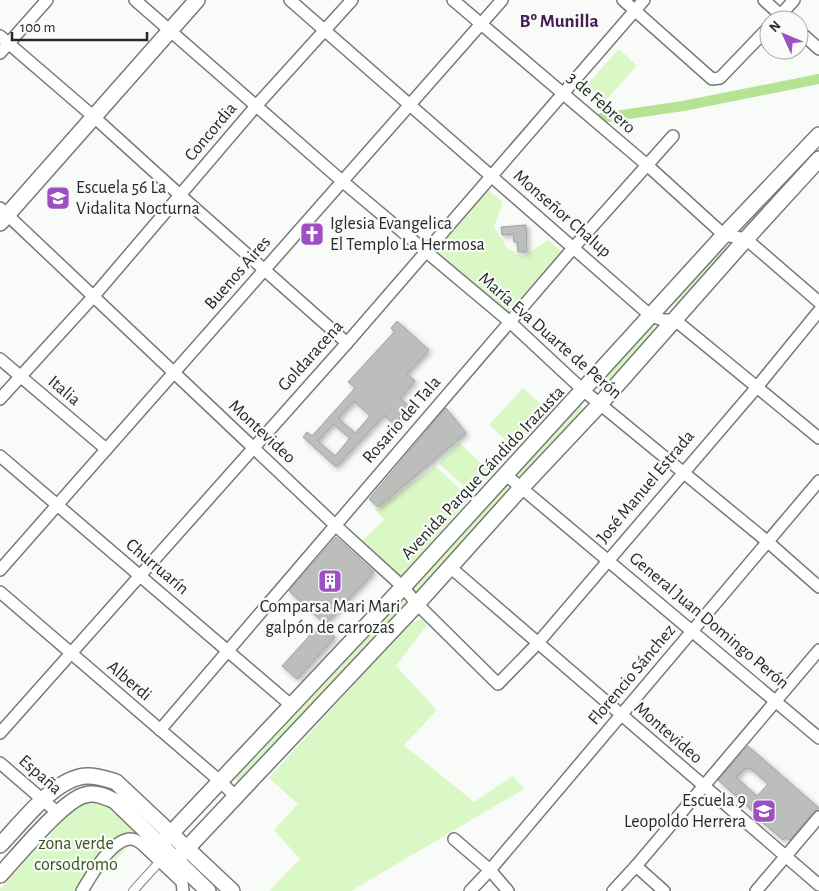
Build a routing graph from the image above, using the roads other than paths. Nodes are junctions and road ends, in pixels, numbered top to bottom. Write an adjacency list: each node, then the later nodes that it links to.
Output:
1 (47, 0): 17 (street)
2 (135, 0): 14 (street, María Eva Duarte de Perón)
3 (196, 0): 14 (main road)
4 (290, 0): 15 (street, Monseñor Chalup)
5 (352, 0): 15 (street, Concordia)
6 (453, 0): 13 (street, 3 de Febrero)
7 (502, 0): 13 (street, Buenos Aires)
8 (623, 0): 12 (street)
9 (644, 0): 12 (street, Goldaracena)
10 (764, 0): 11 (street)
11 (773, 10)
12 (635, 11): 16 (street); 21 (street, Goldaracena)
13 (481, 24): 21 (street, 3 de Febrero); 22 (street, Buenos Aires)
14 (169, 30): 23 (street, María Eva Duarte de Perón); 24 (main road)
15 (325, 31): 22 (street, Monseñor Chalup); 23 (street, Concordia)
16 (759, 37)
17 (4, 40): 20 (street); 24 (street)
18 (809, 40): 19 (street)
19 (819, 49)
20 (0, 53)
21 (563, 93): 29 (street, 3 de Febrero); 30 (street, Goldaracena)
22 (410, 104): 30 (street, Monseñor Chalup); 31 (street, Buenos Aires)
23 (256, 106): 31 (street, María Eva Duarte de Perón); 32 (street, Concordia)
24 (94, 116): 32 (street); 33 (main road)
25 (819, 135): 27 (main road, Avenida Parque Cándido Irazusta)
26 (673, 136): 29 (street, Rosario del Tala)
27 (803, 152): 28 (street); 34 (main road, Avenida Parque Cándido Irazusta)
28 (818, 162): 35 (main road)
29 (647, 165): 34 (street, 3 de Febrero); 36 (street, Rosario del Tala)
30 (492, 176): 36 (street, Monseñor Chalup); 37 (street, Goldaracena)
31 (342, 181): 37 (street, María Eva Duarte de Perón); 38 (street, Buenos Aires)
32 (180, 196): 38 (street); 39 (street, Concordia)
33 (2, 215): 39 (street, Montevideo)
34 (724, 235): 35 (street); 42 (main road, Avenida Parque Cándido Irazusta)
35 (746, 239): 40 (street); 43 (main road)
36 (574, 247): 42 (street, Monseñor Chalup); 44 (street, Rosario del Tala)
37 (426, 252): 44 (street, María Eva Duarte de Perón); 45 (street, Goldaracena)
38 (264, 270): 45 (street); 47 (street, Buenos Aires)
39 (94, 297): 47 (street, Montevideo); 48 (street, Concordia)
40 (819, 302)
41 (819, 311): 49 (street, José Manuel Estrada)
42 (651, 316): 43 (street); 50 (main road, Avenida Parque Cándido Irazusta)
43 (675, 320): 49 (street); 52 (main road)
44 (510, 322): 50 (street, María Eva Duarte de Perón); 62 (street, Rosario del Tala)
45 (347, 343): 54 (street, Goldaracena)
46 (0, 359): 48 (street, Italia)
47 (173, 372): 54 (street, Montevideo); 55 (street, Buenos Aires)
48 (20, 376): 51 (street, Concordia); 55 (street, Italia)
49 (757, 387): 53 (street); 57 (street, José Manuel Estrada)
50 (584, 391): 52 (street, María Eva Duarte de Perón); 58 (main road, Avenida Parque Cándido Irazusta)
51 (0, 399)
52 (600, 404): 57 (street, María Eva Duarte de Perón); 60 (main road)
53 (819, 438)
54 (253, 447): 62 (street, Montevideo); 67 (street, Goldaracena)
55 (106, 449): 61 (street, Buenos Aires)
56 (0, 456): 61 (street, Churruarín)
57 (682, 472): 63 (street, María Eva Duarte de Perón); 64 (street, José Manuel Estrada)
58 (506, 475): 60 (street, General Juan Domingo Perón); 68 (main road, Avenida Parque Cándido Irazusta)
59 (819, 481): 63 (street, Florencio Sánchez)
60 (522, 487): 64 (street, General Juan Domingo Perón); 65 (main road)
61 (57, 505): 66 (street, Buenos Aires); 67 (street, Churruarín)
62 (335, 525): 68 (street, Montevideo); 74 (street, Rosario del Tala)
63 (768, 542): 69 (street, María Eva Duarte de Perón); 72 (street, Florencio Sánchez)
64 (608, 560): 72 (street, General Juan Domingo Perón); 73 (street, José Manuel Estrada)
65 (450, 568): 71 (main road); 73 (street, Montevideo)
66 (0, 570)
67 (140, 576): 74 (street, Churruarín); 76 (street, Goldaracena)
68 (403, 587): 71 (street, Montevideo); 79 (main road, Avenida Parque Cándido Irazusta)
69 (819, 587)
70 (0, 592): 76 (street, Alberdi)
71 (417, 604): 77 (street, Montevideo); 87 (main road)
72 (691, 632): 78 (street, General Juan Domingo Perón); 80 (street, Florencio Sánchez)
73 (537, 644): 77 (street, José Manuel Estrada); 80 (street, Montevideo)
74 (228, 650): 79 (street, Churruarín); 81 (street, Rosario del Tala)
75 (819, 650): 78 (street)
76 (71, 654): 81 (street, Alberdi); 82 (street, Goldaracena)
77 (498, 684)
78 (775, 700): 83 (street, General Juan Domingo Perón); 86 (street)
79 (292, 706): 85 (main road, Avenida Parque Cándido Irazusta)
80 (621, 715): 86 (street, Montevideo); 96 (street, Florencio Sánchez)
81 (160, 730): 85 (street, Alberdi)
82 (0, 733)
83 (819, 738)
84 (0, 763): 88 (street, España)
85 (221, 782): 87 (street, Alberdi); 93 (main road, Avenida Parque Cándido Irazusta)
86 (703, 786): 94 (street, Montevideo); 95 (street)
87 (236, 797): 93 (main road)
88 (43, 800): 89 (street, España); 92 (main road); 93 (main road)
89 (58, 813): 93 (main road); 97 (main road)
90 (819, 817): 94 (street)
91 (454, 839): 96 (street)
92 (0, 845)
93 (171, 850): 99 (street); 100 (street); 101 (street); 102 (main road); 103 (main road)
94 (786, 856): 98 (street, Montevideo); 108 (street)
95 (636, 866): 106 (street); 107 (street)
96 (490, 870): 104 (street, Florencio Sánchez); 105 (street)
97 (1, 871)
98 (819, 885)
99 (82, 891)
100 (133, 891)
101 (183, 891)
102 (208, 891)
103 (232, 891)
104 (470, 891)
105 (508, 891)
106 (613, 891)
107 (664, 891)
108 (756, 891)

